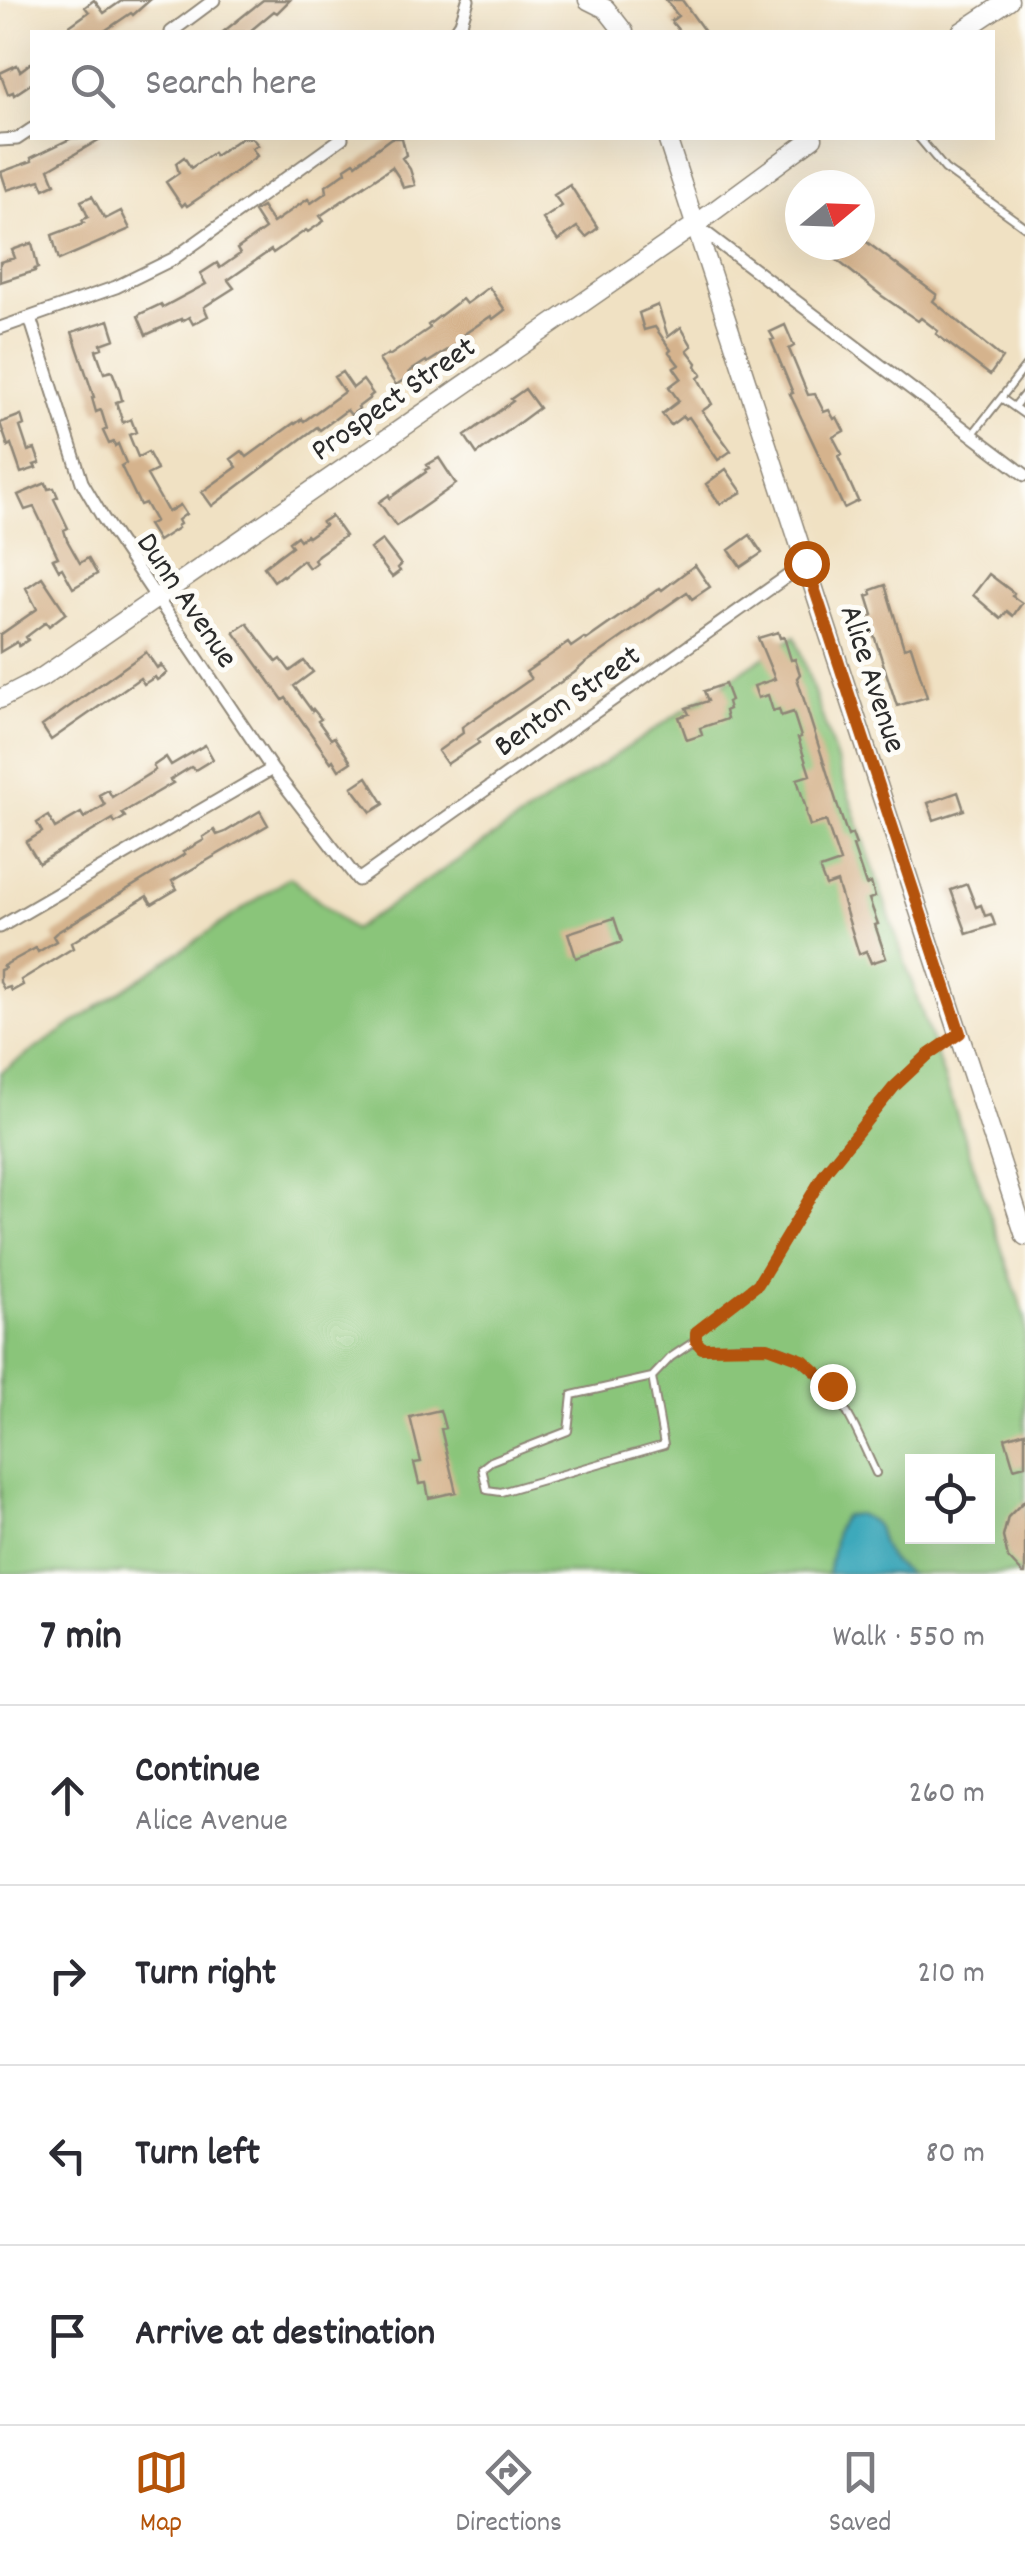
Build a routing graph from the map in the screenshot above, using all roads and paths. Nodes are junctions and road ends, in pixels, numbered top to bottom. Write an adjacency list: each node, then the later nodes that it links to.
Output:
1 (214, 0): 5 (street)
2 (468, 0): 6 (street)
3 (1007, 0): 8 (street)
4 (602, 3): 7 (street)
5 (174, 30)
6 (456, 30)
7 (622, 30)
8 (965, 30)
9 (30, 131): 10 (street)
10 (0, 140)
11 (339, 140): 17 (street)
12 (668, 140): 15 (street, Alice Avenue)
13 (810, 140): 15 (street, Prospect Street)
14 (921, 140): 16 (lane)
15 (695, 225): 24 (street); 26 (street, Alice Avenue); 27 (street, Prospect Street)
16 (1025, 227)
17 (30, 318): 18 (street); 27 (street, Dunn Avenue)
18 (0, 328)
19 (1025, 367): 21 (lane)
20 (1025, 393): 22 (lane)
21 (1001, 398): 22 (lane); 24 (lane)
22 (1014, 407): 23 (lane)
23 (1025, 415)
24 (972, 435): 25 (street)
25 (1025, 475)
26 (806, 563): 30 (street, Benton Street); 32 (street, Alice Avenue)
27 (154, 598): 28 (street, Prospect Street); 29 (street, Dunn Avenue)
28 (0, 699)
29 (272, 769): 30 (street, Dunn Avenue); 31 (street)
30 (358, 880)
31 (0, 928)
32 (960, 1033): 33 (street, Alice Avenue); 34 (lane)
33 (1025, 1236)
34 (696, 1341): 35 (lane); 36 (lane)
35 (652, 1377): 35 (lane)
36 (876, 1473)

